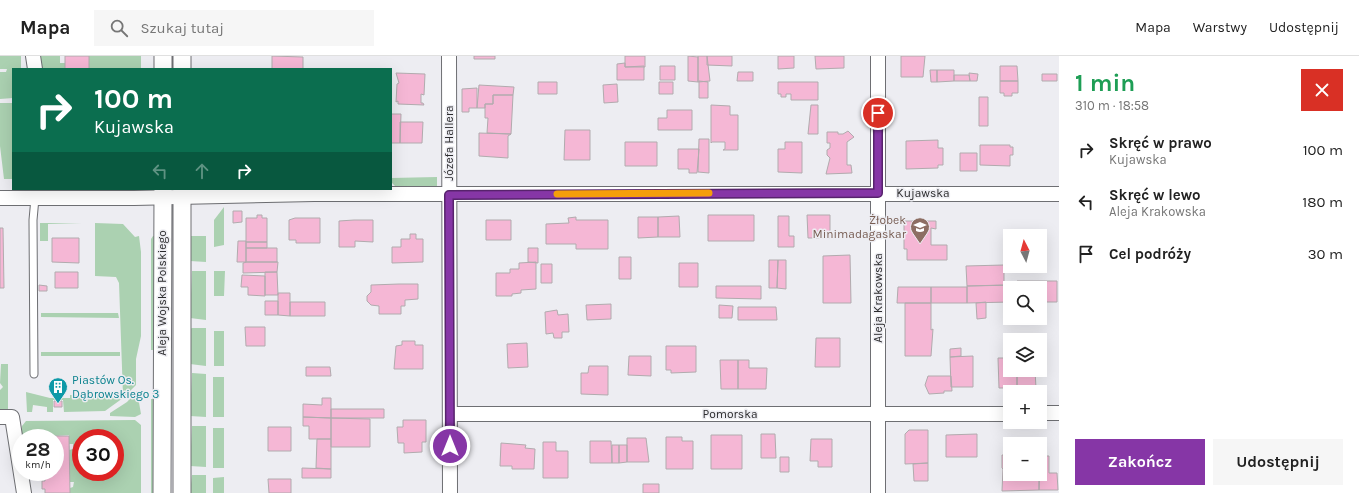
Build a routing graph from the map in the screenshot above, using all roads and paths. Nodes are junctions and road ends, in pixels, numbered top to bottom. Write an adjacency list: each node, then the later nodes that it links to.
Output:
1 (33, 56): 6 (street)
2 (163, 56): 7 (street)
3 (182, 56): 8 (street)
4 (449, 56): 14 (street, Józefa Hallera)
5 (878, 56): 12 (street, Aleja Krakowska)
6 (35, 68)
7 (163, 68)
8 (182, 68)
9 (35, 193): 10 (street, Kujawska); 15 (street, Kujawska); 16 (lane)
10 (163, 193): 11 (street, Kujawska); 24 (street, Aleja Wojska Polskiego)
11 (182, 193): 14 (street, Kujawska); 25 (street, Aleja Wojska Polskiego)
12 (878, 193): 13 (street, Kujawska); 14 (street, Kujawska); 21 (street, Aleja Krakowska)
13 (1059, 194)
14 (449, 195): 19 (street, Józefa Hallera)
15 (0, 198)
16 (34, 374)
17 (1047, 413): 18 (street)
18 (1059, 413)
19 (450, 414): 21 (street, Pomorska); 26 (street, Józefa Hallera)
20 (1003, 414): 21 (street, Pomorska)
21 (878, 415): 27 (street, Aleja Krakowska)
22 (6, 417): 23 (street)
23 (24, 493)
24 (162, 493)
25 (182, 493)
26 (450, 493)
27 (878, 493)

